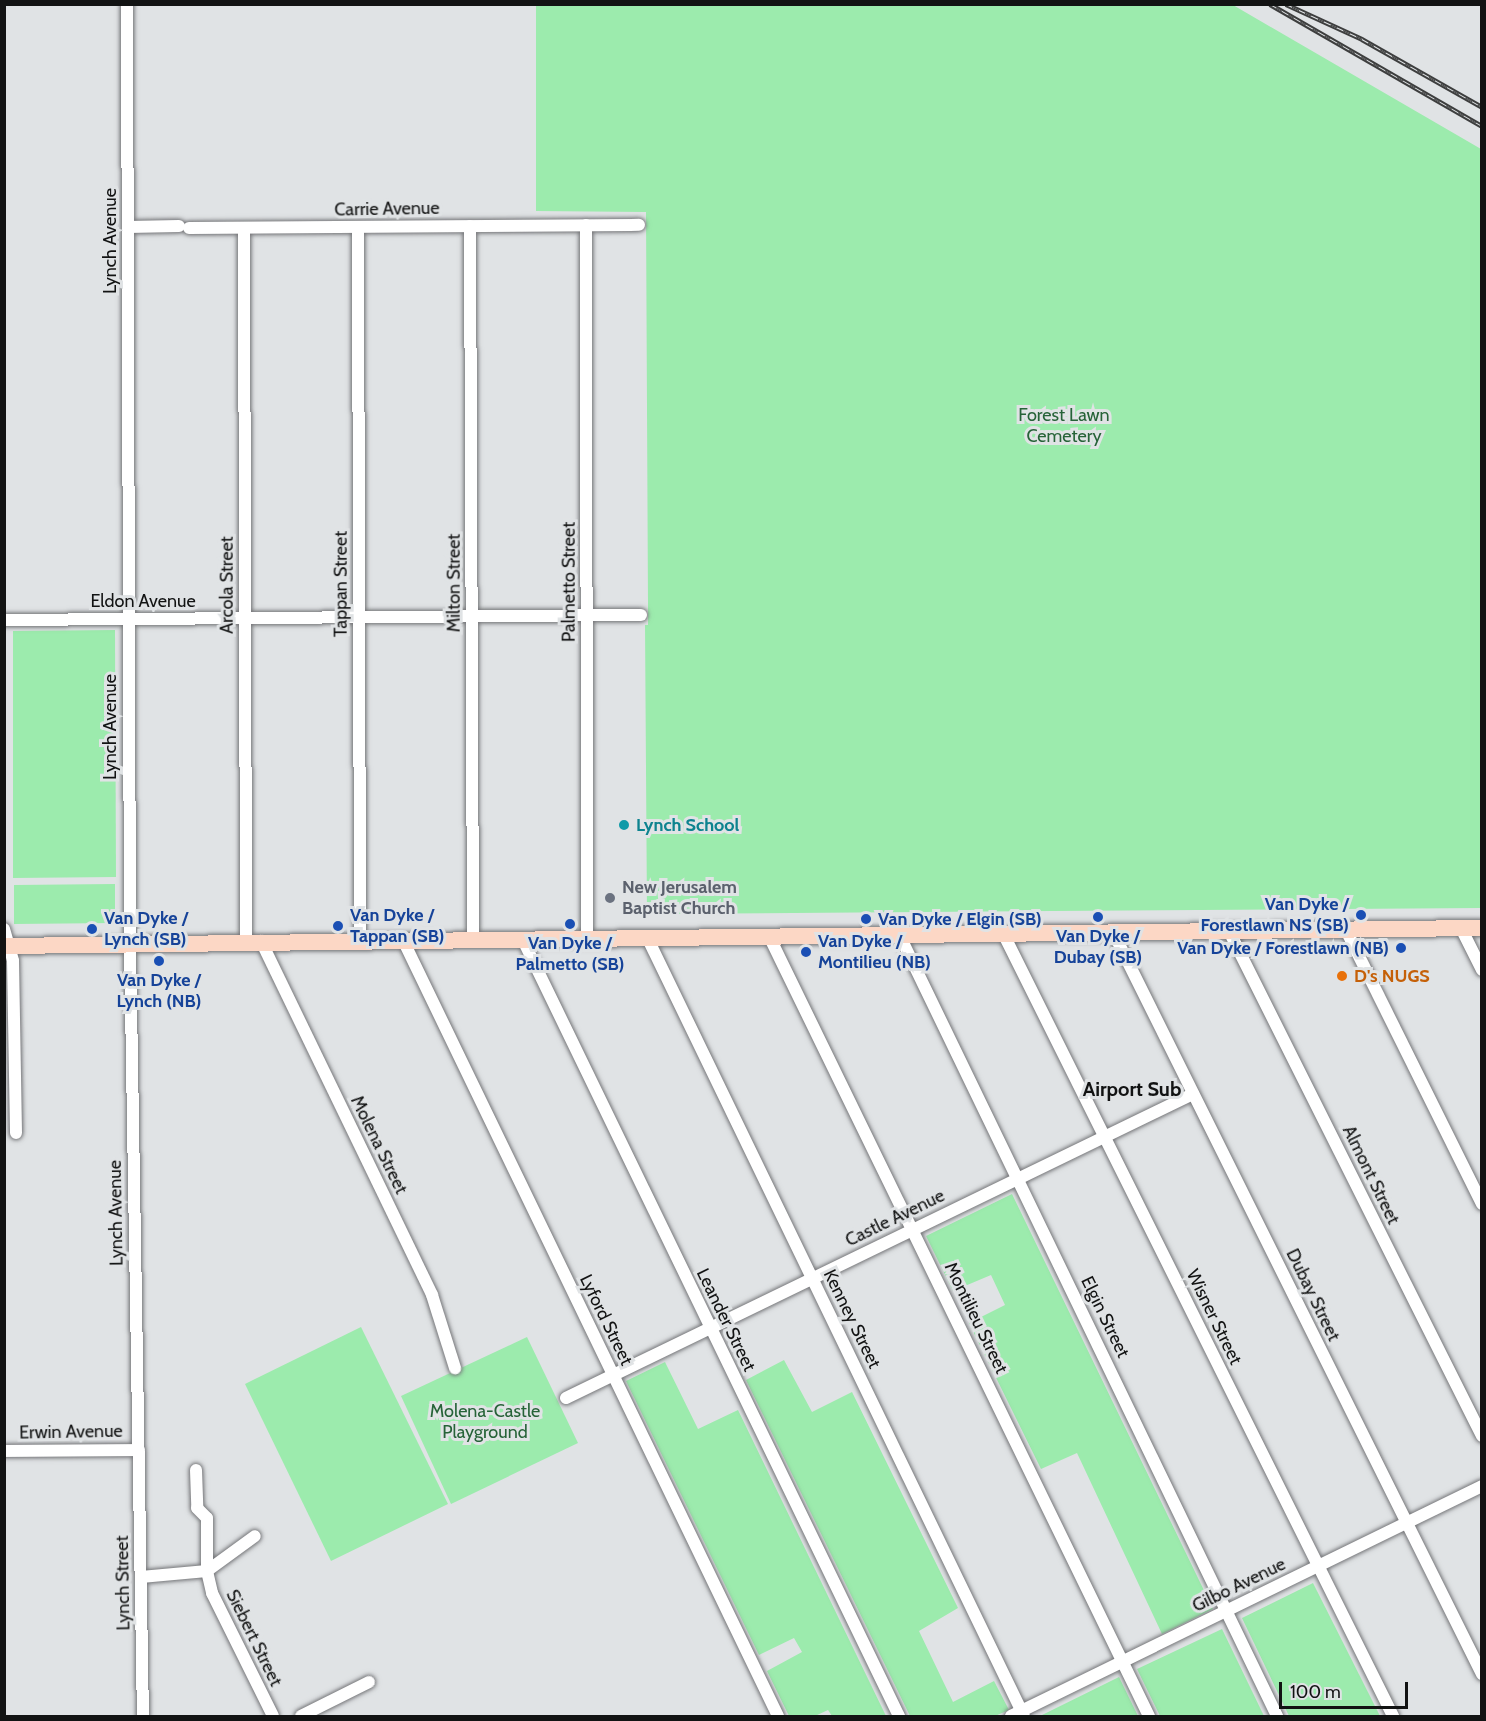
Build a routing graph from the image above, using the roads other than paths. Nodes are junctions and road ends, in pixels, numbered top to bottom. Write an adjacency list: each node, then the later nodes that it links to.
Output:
1 (127, 4): 5 (street, Lynch Avenue)
2 (586, 225): 3 (street, Carrie Avenue); 4 (street, Carrie Avenue); 9 (street, Palmetto Street)
3 (639, 225)
4 (471, 226): 7 (street, Carrie Avenue); 12 (street, Milton Street)
5 (128, 227): 6 (street, Carrie Avenue); 13 (street, Lynch Avenue)
6 (244, 228): 7 (street, Carrie Avenue); 11 (street, Arcola Street)
7 (358, 228): 10 (street, Tappan Street)
8 (641, 615): 9 (street, Eldon Avenue)
9 (587, 616): 12 (street, Eldon Avenue); 25 (street, Palmetto Street)
10 (359, 617): 11 (street, Eldon Avenue); 12 (street, Eldon Avenue); 28 (street, Tappan Street)
11 (245, 618): 13 (street, Eldon Avenue); 30 (street, Arcola Street)
12 (472, 618): 26 (street, Milton Street)
13 (128, 619): 14 (street, Eldon Avenue); 31 (street, Lynch Avenue)
14 (4, 620)
15 (1461, 928): 16 (main road); 18 (main road); 33 (street)
16 (1482, 928)
17 (4, 929): 32 (street)
18 (1346, 930): 19 (main road); 38 (street)
19 (1230, 931): 20 (main road); 45 (street, Almont Street)
20 (1113, 932): 21 (main road); 34 (street, Dubay Street)
21 (1003, 933): 22 (main road); 36 (street, Wisner Street)
22 (899, 934): 23 (main road); 37 (street, Elgin Street)
23 (769, 936): 24 (main road); 39 (street, Montilieu Street)
24 (647, 937): 25 (main road); 40 (street, Kenney Street)
25 (587, 938): 27 (main road)
26 (474, 939): 27 (main road); 29 (main road)
27 (522, 939): 41 (street, Leander Street)
28 (360, 940): 29 (main road); 30 (main road)
29 (403, 940): 43 (street, Lyford Street)
30 (253, 941): 31 (main road); 42 (street, Molena Street)
31 (130, 943): 32 (main road); 46 (street, Lynch Avenue)
32 (7, 946): 35 (street)
33 (1482, 970)
34 (1193, 1094): 36 (street, Castle Avenue); 50 (street, Dubay Street)
35 (16, 1133)
36 (1104, 1136): 37 (street, Castle Avenue); 52 (street, Wisner Street)
37 (1018, 1178): 39 (street, Castle Avenue); 55 (street, Elgin Street)
38 (1482, 1204)
39 (912, 1229): 40 (street, Castle Avenue); 56 (street, Montilieu Street)
40 (812, 1278): 41 (street, Castle Avenue); 59 (street, Kenney Street)
41 (710, 1327): 43 (street, Castle Avenue); 64 (street, Leander Street)
42 (455, 1368)
43 (612, 1375): 44 (street, Castle Avenue); 63 (street, Lyford Street)
44 (566, 1398)
45 (1482, 1436)
46 (139, 1450): 47 (street, Erwin Avenue); 54 (street, Lynch Street)
47 (4, 1451)
48 (196, 1470): 53 (street, Siebert Street)
49 (1482, 1486): 50 (street, Gilbo Avenue)
50 (1406, 1523): 52 (street, Gilbo Avenue); 57 (street, Dubay Street)
51 (255, 1536): 53 (street)
52 (1318, 1566): 55 (street, Gilbo Avenue); 67 (street, Wisner Street)
53 (207, 1571): 54 (street); 61 (street, Siebert Street)
54 (141, 1577): 60 (street, Lynch Street)
55 (1227, 1611): 56 (street, Gilbo Avenue); 66 (street, Elgin Street)
56 (1123, 1662): 59 (street, Gilbo Avenue); 65 (street, Montilieu Street)
57 (1482, 1674)
58 (369, 1682): 62 (street)
59 (1019, 1715)
60 (143, 1716)
61 (273, 1716)
62 (301, 1716)
63 (778, 1716)
64 (899, 1716)
65 (1149, 1716)
66 (1277, 1716)
67 (1393, 1716)

